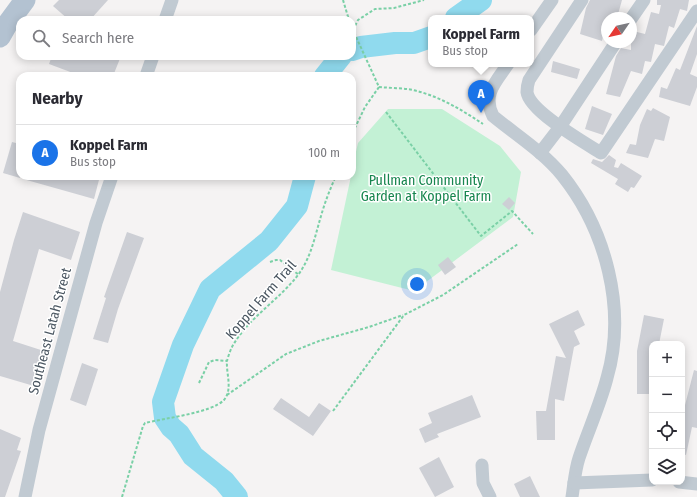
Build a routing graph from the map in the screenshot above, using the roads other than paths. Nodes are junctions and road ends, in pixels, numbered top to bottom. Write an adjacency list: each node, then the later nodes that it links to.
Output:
1 (25, 0): 10 (main road)
2 (172, 0): 8 (street)
3 (552, 0): 9 (street)
4 (582, 0): 15 (street)
5 (644, 0): 7 (street)
6 (697, 10): 15 (street)
7 (636, 12)
8 (166, 16)
9 (534, 26)
10 (0, 38)
11 (612, 48): 15 (street)
12 (152, 60): 14 (street)
13 (506, 67): 16 (street)
14 (147, 72)
15 (560, 127): 16 (street)
16 (540, 153): 20 (street)
17 (111, 180): 23 (street, Southeast Latah Street)
18 (482, 465): 24 (street)
19 (649, 480): 20 (street)
20 (574, 483): 25 (street)
21 (685, 483): 22 (street)
22 (697, 484)
23 (25, 497)
24 (490, 497)
25 (572, 497)

